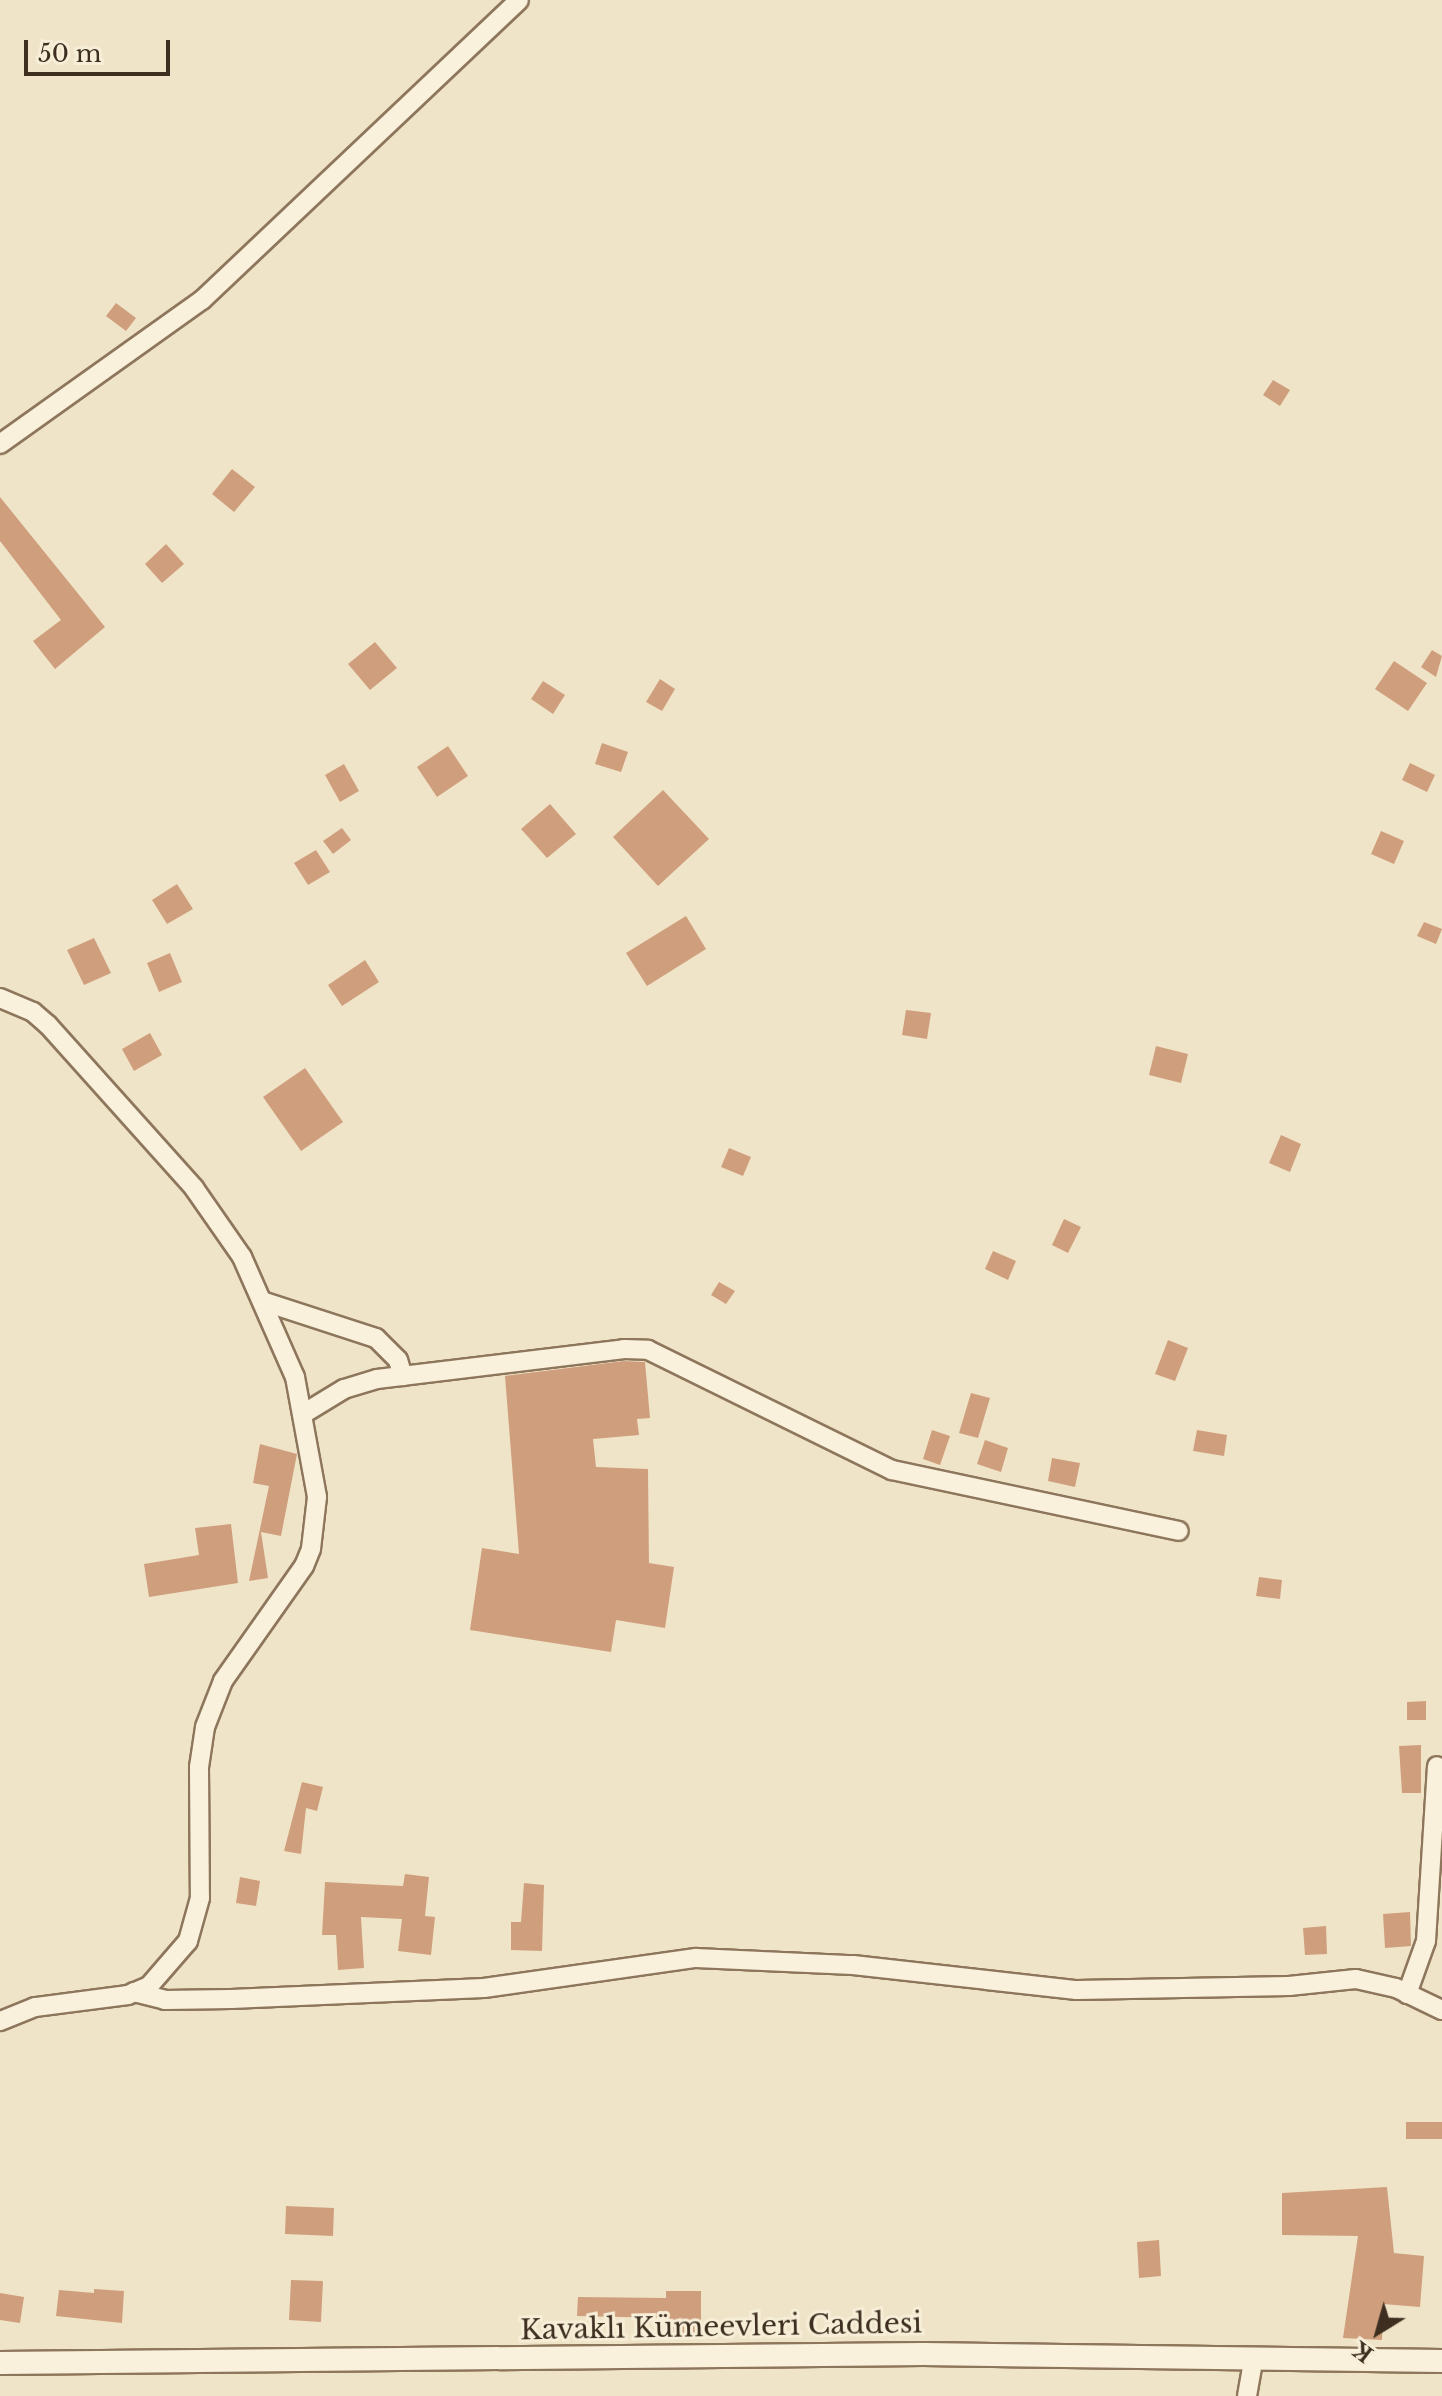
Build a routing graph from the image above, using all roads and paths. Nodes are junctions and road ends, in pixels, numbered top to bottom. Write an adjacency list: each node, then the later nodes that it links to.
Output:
1 (519, 0): 2 (street)
2 (0, 444)
3 (0, 998): 4 (street)
4 (262, 1301): 5 (street); 6 (street)
5 (403, 1376): 6 (street); 7 (street)
6 (303, 1414): 9 (street)
7 (1179, 1531)
8 (1437, 1766): 10 (street)
9 (134, 1992): 10 (street); 12 (street)
10 (1407, 1994): 11 (street)
11 (1442, 2010)
12 (0, 2021)
13 (1254, 2358): 14 (street, Kavaklı Kümeevleri Caddesi); 15 (street, Kavaklı Kümeevleri Caddesi); 16 (street)
14 (1442, 2361)
15 (0, 2363)
16 (1247, 2396)

